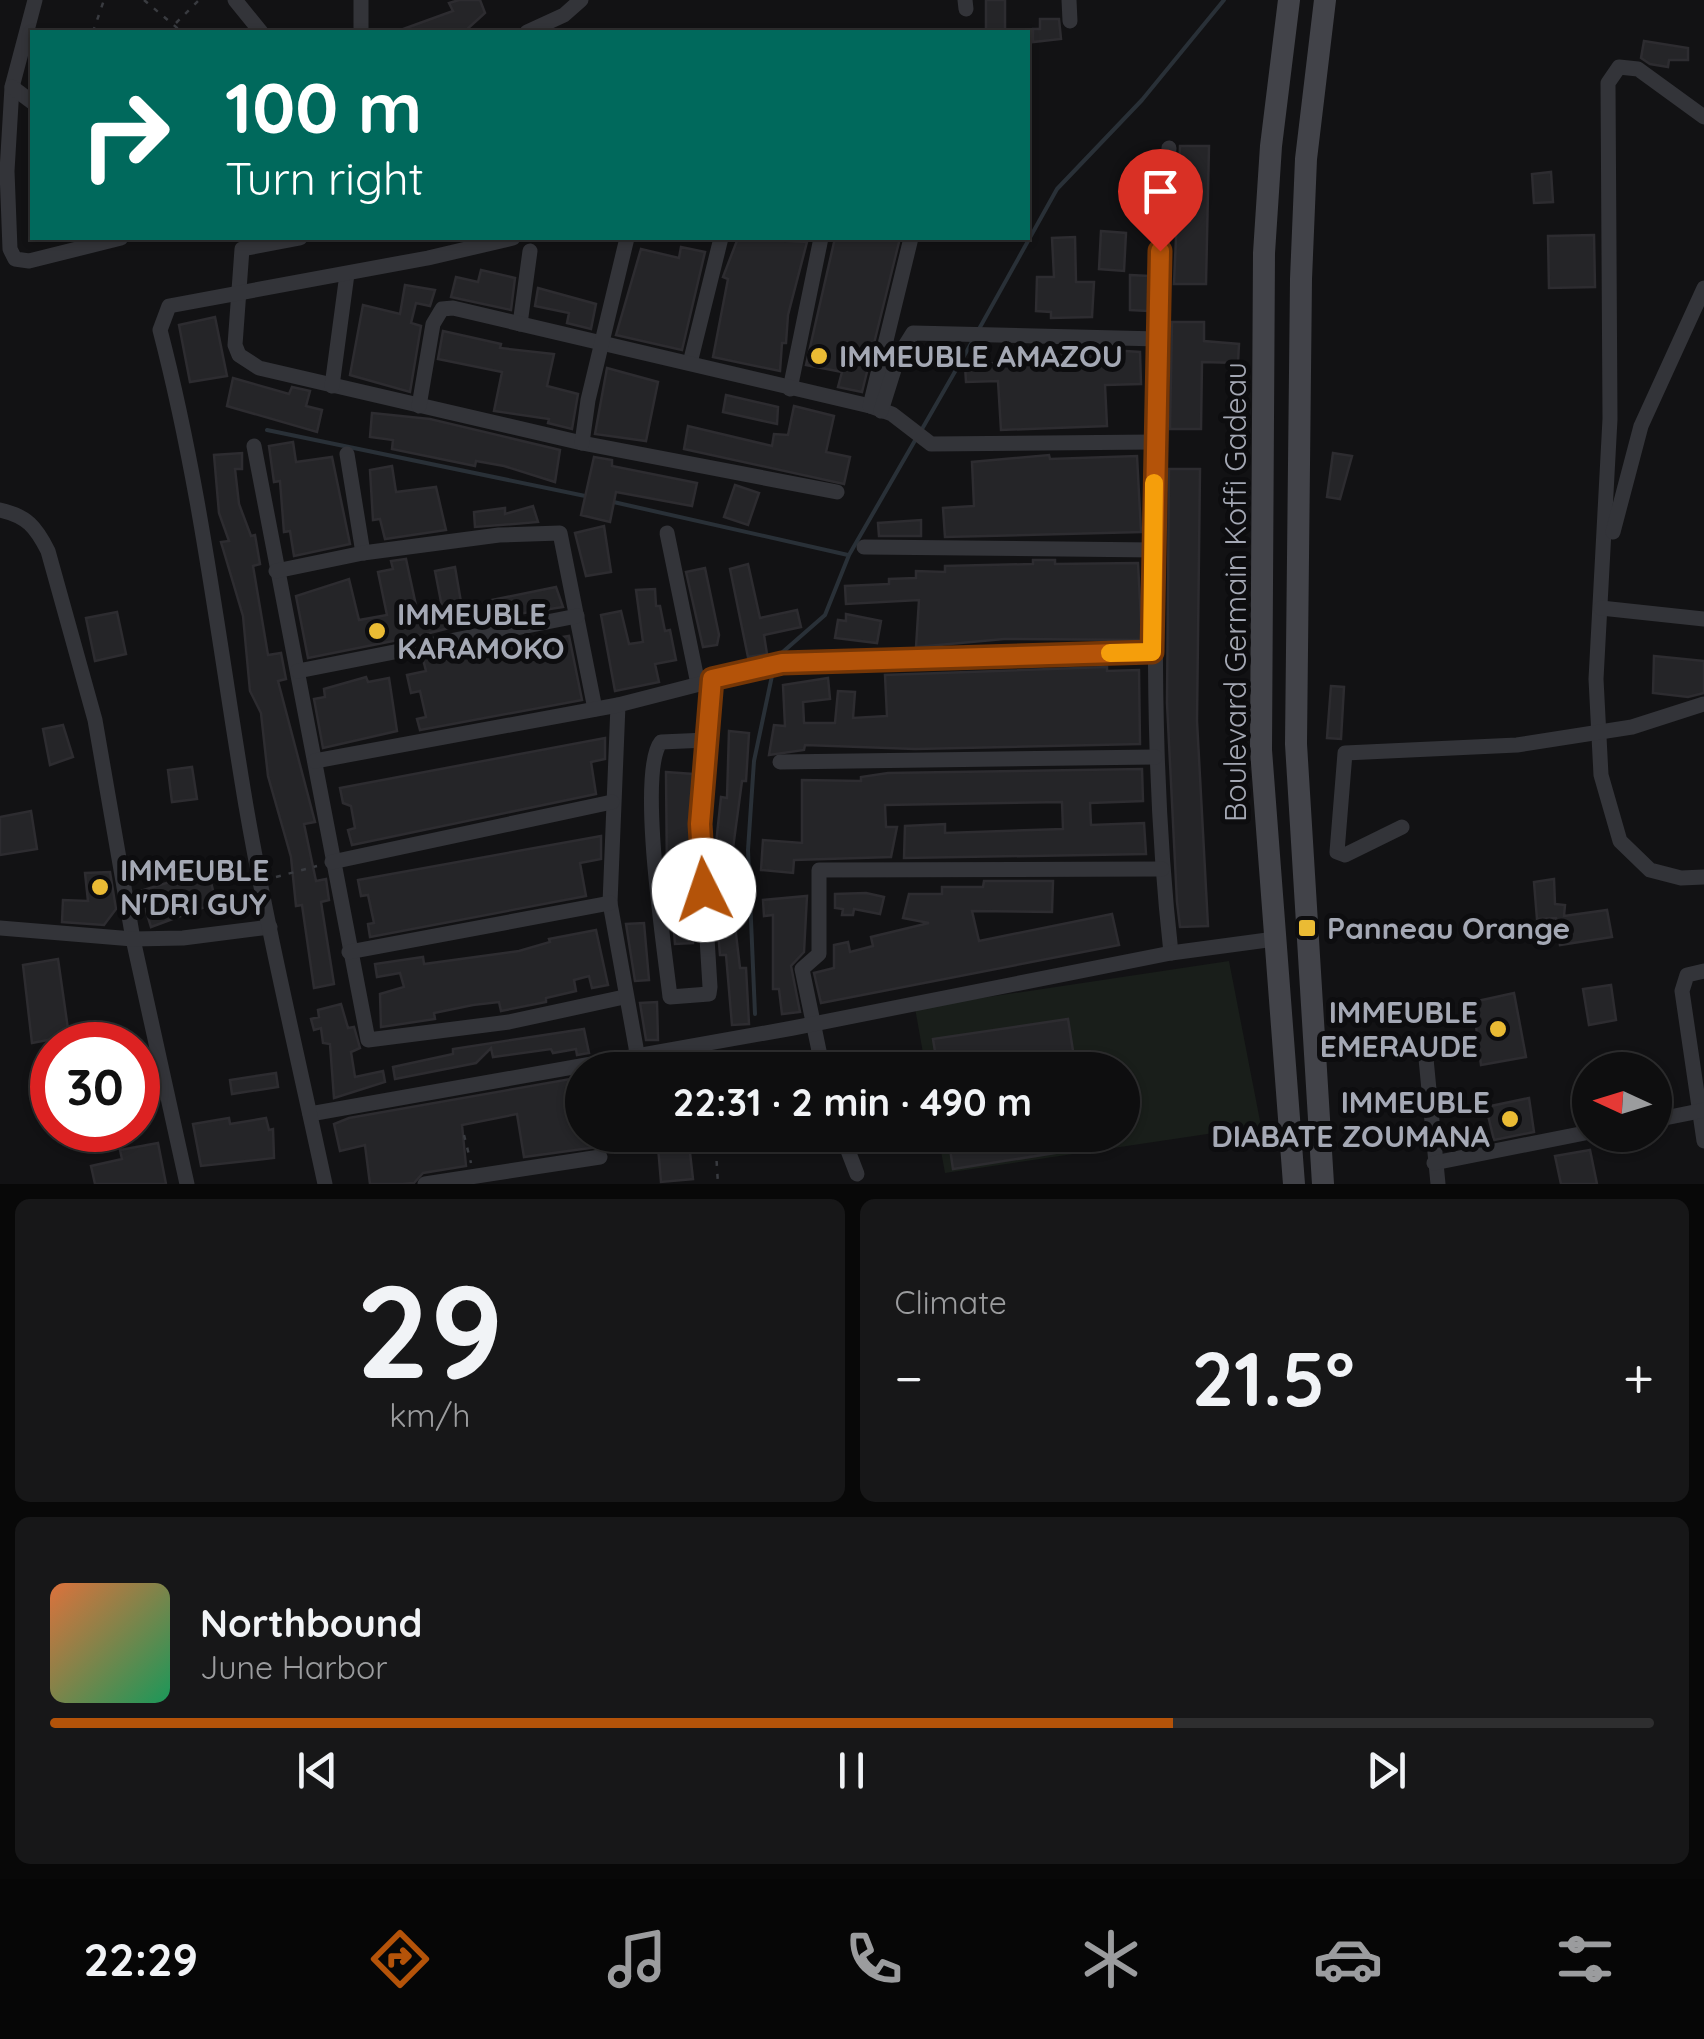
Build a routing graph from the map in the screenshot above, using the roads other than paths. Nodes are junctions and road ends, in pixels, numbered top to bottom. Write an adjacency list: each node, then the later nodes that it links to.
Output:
1 (35, 0): 12 (street)
2 (235, 0): 9 (street)
3 (361, 0): 10 (street)
4 (581, 0): 11 (street)
5 (1068, 0): 8 (street)
6 (1288, 0): 69 (main road, Boulevard Germain Koffi Gadeau)
7 (1325, 0): 94 (main road, Boulevard Germain Koffi Gadeau)
8 (1070, 21)
9 (259, 30)
10 (360, 30)
11 (530, 30)
12 (12, 87): 13 (street); 16 (street)
13 (30, 100)
14 (1704, 117): 45 (street)
15 (1169, 148): 28 (street)
16 (115, 240)
17 (289, 240): 26 (street)
18 (504, 240): 24 (street)
19 (628, 240): 29 (street)
20 (721, 240): 30 (street)
21 (821, 240): 32 (street)
22 (911, 240): 34 (street)
23 (530, 251): 27 (street)
24 (346, 274): 26 (street); 31 (street)
25 (1704, 288): 45 (street)
26 (237, 291): 31 (street); 67 (street)
27 (520, 324): 29 (street); 33 (street)
28 (1158, 340): 34 (street); 35 (street)
29 (602, 343): 30 (street); 36 (street)
30 (690, 363): 32 (street)
31 (332, 386): 33 (street)
32 (790, 389): 34 (street)
33 (419, 406): 36 (street)
34 (881, 411): 35 (street)
35 (1153, 442): 43 (street)
36 (582, 443): 39 (street)
37 (254, 446): 46 (street)
38 (347, 454): 44 (street)
39 (837, 492)
40 (0, 510): 70 (street)
41 (666, 533): 52 (street)
42 (864, 547): 43 (street)
43 (1156, 550): 50 (street)
44 (363, 553): 46 (street); 48 (street)
45 (1605, 560): 47 (street)
46 (276, 570): 51 (street)
47 (1601, 608): 49 (street); 56 (street)
48 (577, 616): 51 (street); 55 (street)
49 (1704, 619)
50 (1152, 652): 52 (street); 58 (street)
51 (298, 671): 59 (street)
52 (705, 682): 53 (street); 57 (street)
53 (618, 704): 55 (street); 61 (street)
54 (1704, 704): 56 (street)
55 (595, 709): 59 (street)
56 (1598, 732): 62 (street); 65 (street)
57 (707, 740): 57 (street)
58 (1156, 756): 60 (street); 64 (street)
59 (315, 761): 63 (street)
60 (780, 762)
61 (612, 802): 63 (street); 66 (street)
62 (1402, 827)
63 (332, 862): 71 (street)
64 (1162, 869): 72 (street); 75 (street)
65 (1704, 877)
66 (610, 903): 71 (street); 74 (street)
67 (270, 927): 70 (street); 82 (street)
68 (0, 928): 70 (street)
69 (1275, 938): 72 (street); 93 (main road, Boulevard Germain Koffi Gadeau)
70 (133, 939): 90 (street)
71 (349, 952): 74 (street)
72 (1171, 953): 75 (street)
73 (1704, 972): 81 (street)
74 (624, 997): 77 (street)
75 (811, 1024): 78 (street); 79 (street)
76 (1425, 1048): 88 (street)
77 (637, 1052)
78 (643, 1052)
79 (818, 1052)
80 (565, 1066): 82 (street)
81 (1701, 1111): 83 (street); 85 (street)
82 (310, 1114): 91 (street)
83 (1672, 1117)
84 (1572, 1136): 88 (street)
85 (1704, 1142)
86 (848, 1152): 89 (street)
87 (600, 1157): 92 (street)
88 (1434, 1163): 95 (street)
89 (856, 1174)
90 (187, 1184)
91 (324, 1184)
92 (426, 1184)
93 (1294, 1184)
94 (1322, 1184)
95 (1438, 1184)

